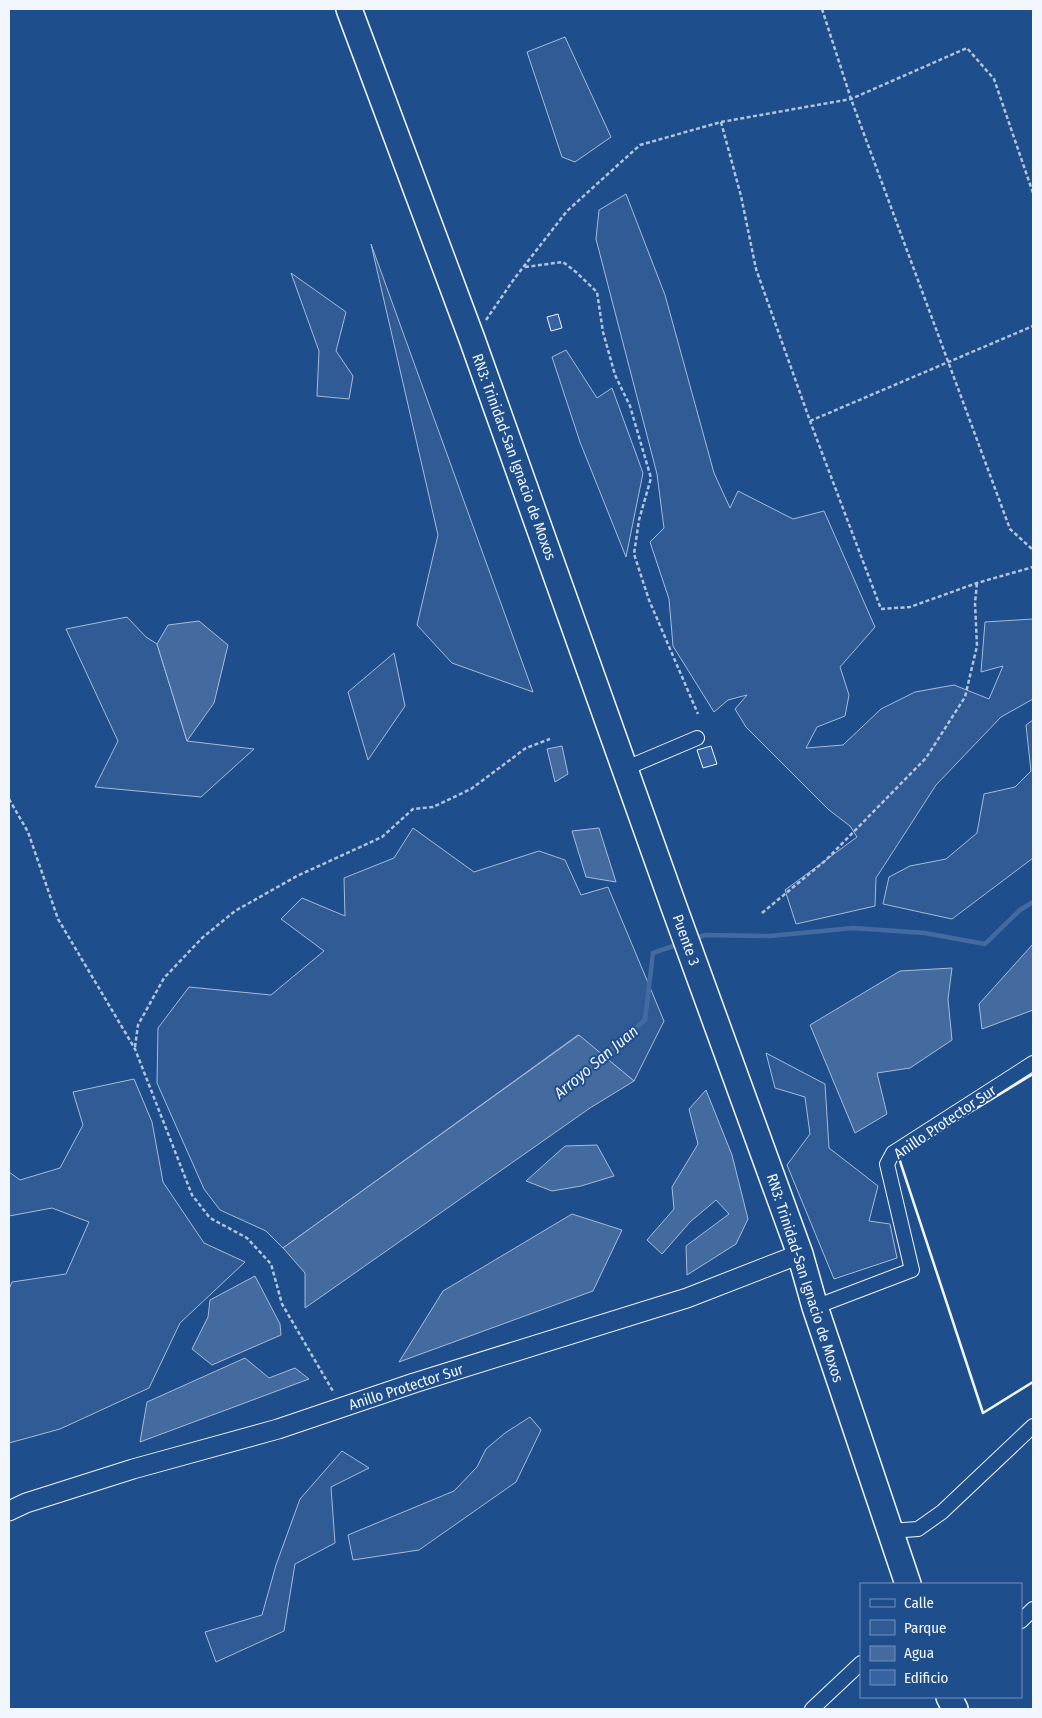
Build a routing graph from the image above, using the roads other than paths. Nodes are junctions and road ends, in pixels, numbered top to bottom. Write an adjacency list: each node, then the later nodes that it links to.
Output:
1 (348, 9): 3 (highway, RN3: Trinidad-San Ignacio de Moxos)
2 (697, 738): 3 (street)
3 (624, 768): 4 (highway, RN3: Trinidad-San Ignacio de Moxos)
4 (674, 907): 5 (highway, Puente 3)
5 (698, 973): 7 (highway, RN3: Trinidad-San Ignacio de Moxos)
6 (1033, 1063): 8 (street, Anillo Protector Sur)
7 (800, 1254): 8 (highway, RN3: Trinidad-San Ignacio de Moxos); 10 (street, Anillo Protector Sur)
8 (815, 1307): 11 (highway, RN3: Trinidad-San Ignacio de Moxos)
9 (1033, 1426): 11 (street)
10 (9, 1511)
11 (889, 1531): 12 (highway, RN3: Trinidad-San Ignacio de Moxos)
12 (908, 1583)
13 (1033, 1610): 14 (street)
14 (1022, 1620)
15 (860, 1664): 16 (street)
16 (812, 1709)

